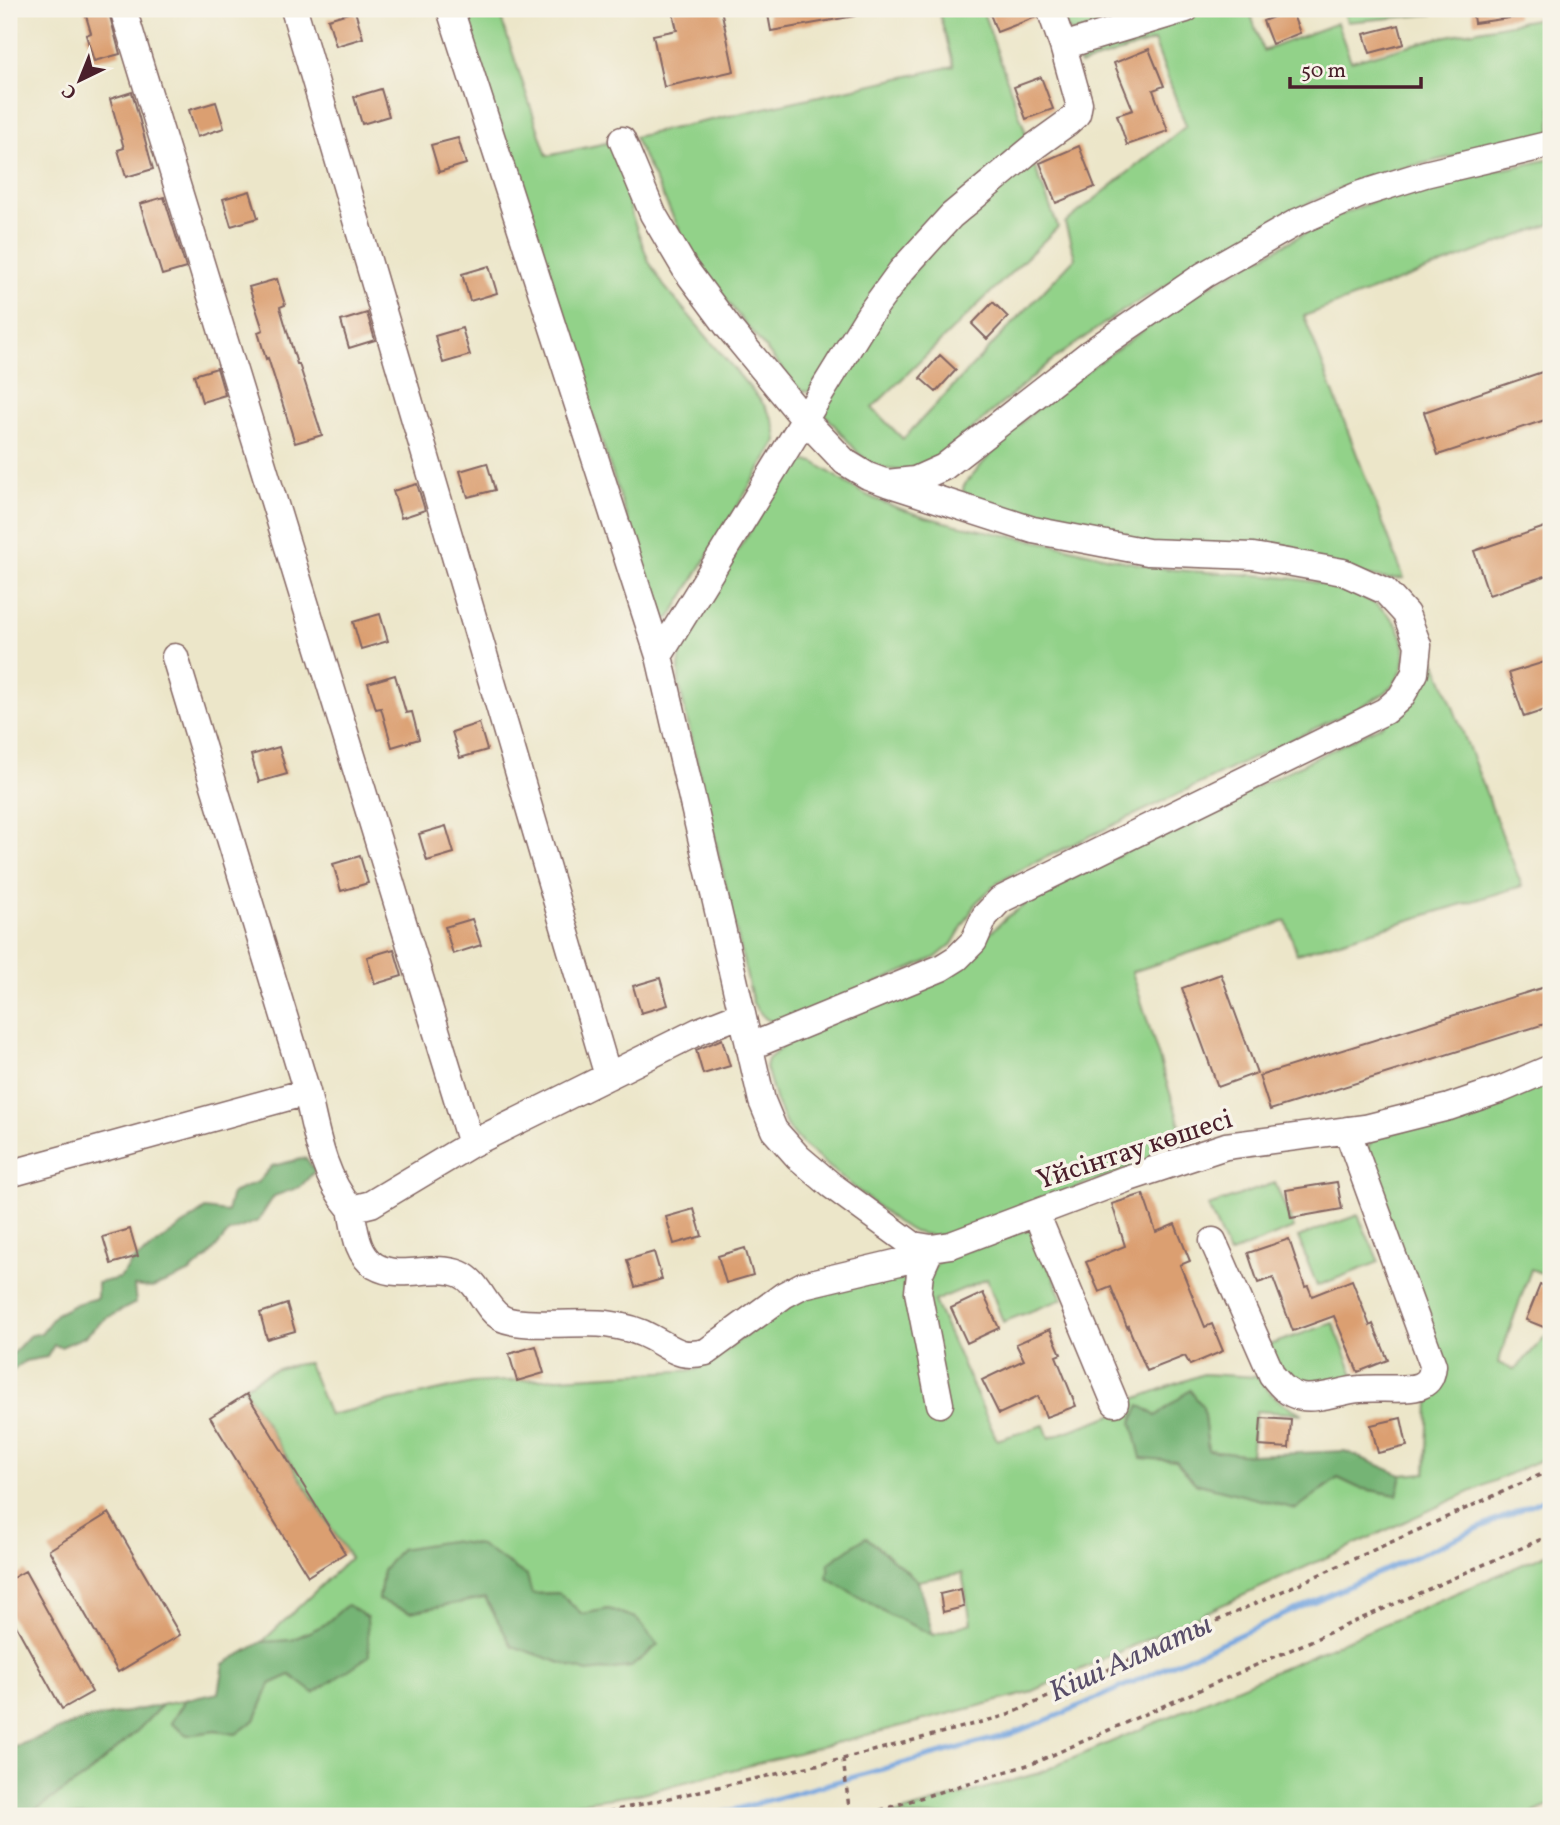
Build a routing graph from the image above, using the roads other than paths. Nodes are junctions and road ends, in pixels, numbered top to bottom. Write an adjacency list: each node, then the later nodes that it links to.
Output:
1 (123, 9): 19 (street)
2 (294, 9): 16 (street)
3 (450, 9): 11 (street)
4 (1050, 9): 6 (street)
5 (1185, 9): 6 (street)
6 (1063, 46): 9 (street)
7 (622, 140): 9 (street)
8 (1551, 144): 10 (street)
9 (805, 420): 10 (street); 11 (street)
10 (887, 483): 14 (street)
11 (659, 656): 13 (street)
12 (175, 657): 17 (street)
13 (742, 1014): 14 (street); 16 (street)
14 (749, 1046): 24 (street)
15 (1551, 1068): 18 (street, Үйсінтау көшесі)
16 (608, 1076): 19 (street)
17 (307, 1092): 20 (street); 21 (street)
18 (1347, 1130): 22 (street, Үйсінтау көшесі); 23 (street)
19 (471, 1144): 21 (street)
20 (9, 1174)
21 (351, 1209): 24 (street, Үйсінтау көшесі)
22 (1036, 1213): 24 (street, Үйсінтау көшесі); 25 (street)
23 (1213, 1241)
24 (931, 1248): 26 (street)
25 (1115, 1403)
26 (940, 1404)

